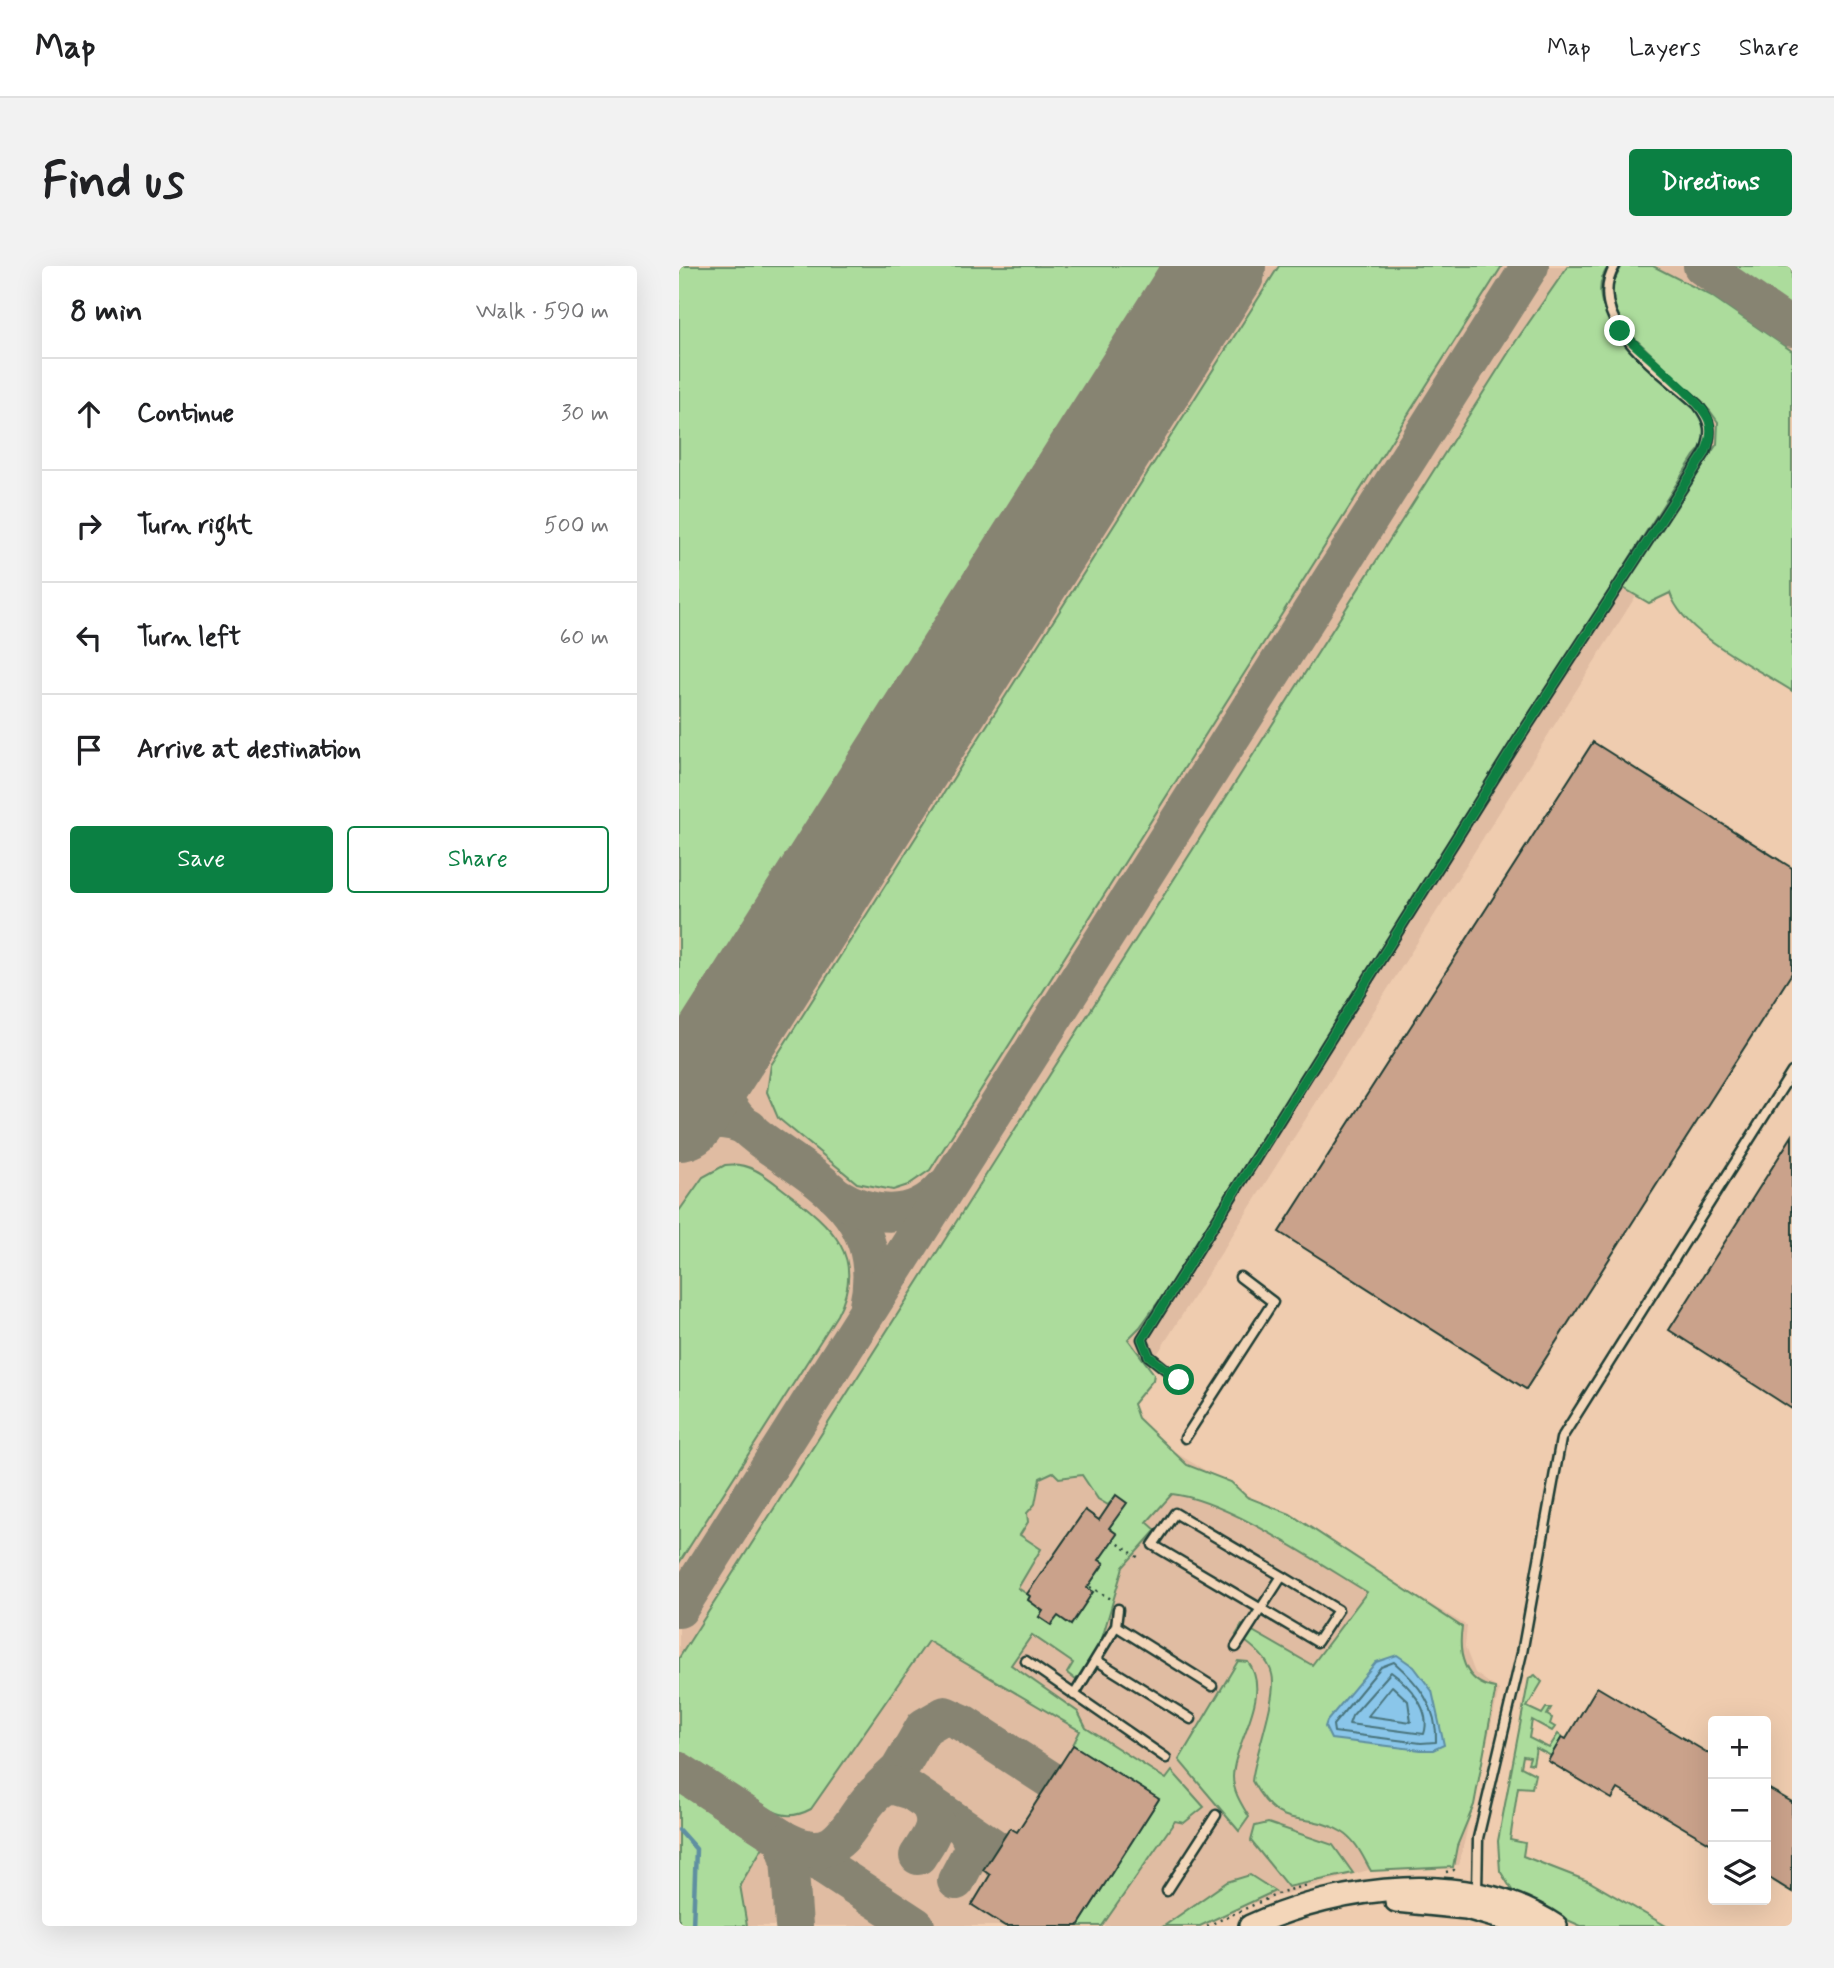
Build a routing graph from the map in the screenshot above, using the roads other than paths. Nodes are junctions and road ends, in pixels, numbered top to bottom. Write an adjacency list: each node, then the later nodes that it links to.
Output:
1 (1615, 266): 4 (lane)
2 (1792, 1072): 19 (lane)
3 (1240, 1278): 5 (lane)
4 (1179, 1380)
5 (1185, 1438)
6 (1282, 1576): 8 (lane); 8 (lane); 8 (lane)
7 (1119, 1605): 9 (lane)
8 (1260, 1609): 10 (lane)
9 (1116, 1626): 11 (lane); 13 (lane)
10 (1236, 1647)
11 (1095, 1660): 14 (lane); 15 (lane)
12 (1026, 1661): 14 (lane)
13 (1212, 1686)
14 (1074, 1695): 16 (lane)
15 (1191, 1719)
16 (1166, 1758)
17 (1216, 1815): 18 (lane)
18 (1167, 1891)
19 (1482, 1906): 20 (street); 21 (street); 22 (street)
20 (1250, 1926)
21 (1528, 1926)
22 (1556, 1926)

